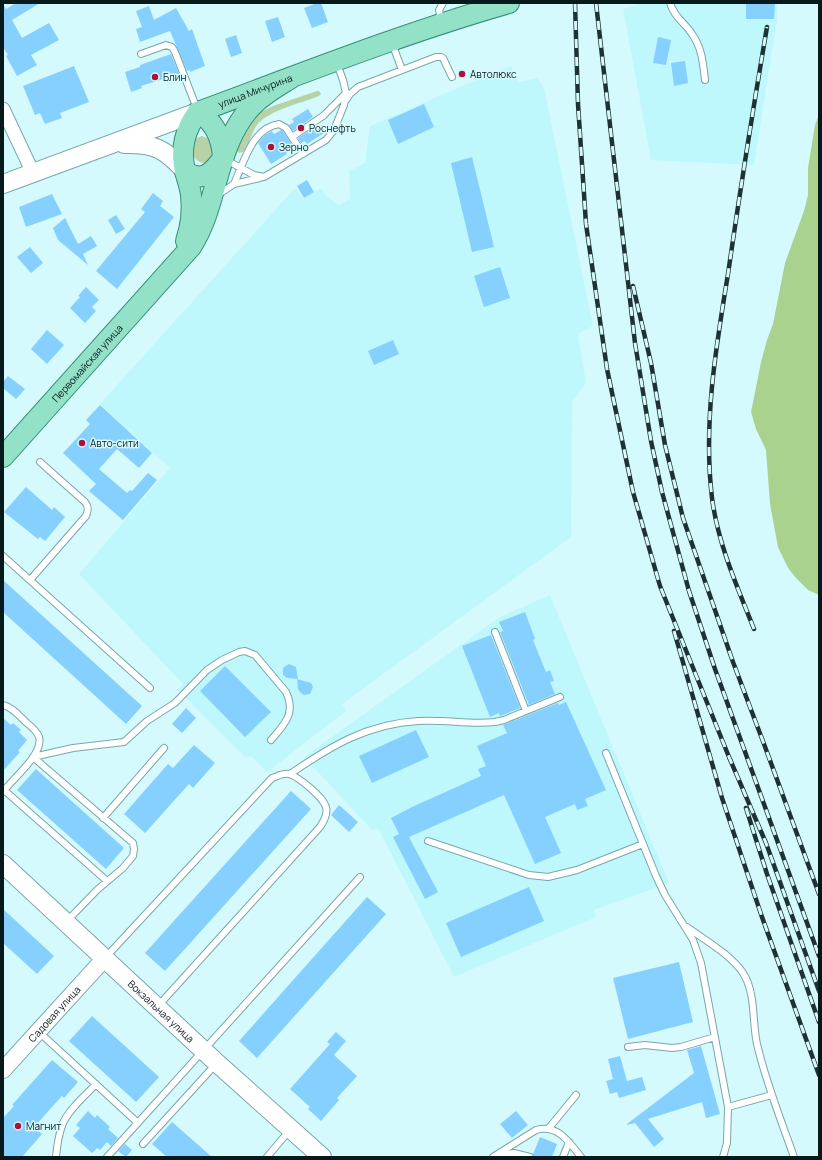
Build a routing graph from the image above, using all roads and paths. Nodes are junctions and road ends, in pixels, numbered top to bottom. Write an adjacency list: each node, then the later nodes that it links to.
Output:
1 (443, 3): 4 (lane)
2 (509, 3): 4 (main road, улица Мичурина)
3 (670, 3): 12 (lane)
4 (442, 24): 5 (main road, улица Мичурина)
5 (391, 41): 7 (main road, улица Мичурина); 8 (lane)
6 (141, 54): 17 (lane)
7 (336, 61): 10 (main road, улица Мичурина); 11 (lane)
8 (402, 70): 9 (lane); 13 (lane)
9 (452, 77)
10 (291, 78): 17 (main road, улица Мичурина); 21 (main road, Первомайская улица)
11 (343, 80): 13 (lane); 14 (lane)
12 (705, 80)
13 (358, 87): 15 (lane)
14 (346, 93): 15 (lane); 18 (lane)
15 (344, 105): 20 (lane)
16 (3, 109): 24 (street)
17 (198, 112): 19 (main road, улица Мичурина); 21 (main road); 23 (main road, Первомайская улица)
18 (292, 137): 20 (lane); 22 (lane)
19 (114, 144): 23 (main road); 24 (main road, улица Мичурина)
20 (303, 154): 25 (lane)
21 (223, 158): 22 (lane); 23 (main road); 28 (main road, Первомайская улица)
22 (242, 168): 25 (lane); 27 (lane)
23 (185, 171): 29 (main road, Первомайская улица)
24 (33, 173): 26 (main road, улица Мичурина)
25 (264, 177): 27 (lane)
26 (3, 184)
27 (234, 184): 28 (lane)
28 (210, 204): 29 (lane); 30 (main road, Первомайская улица)
29 (190, 228): 30 (main road, Первомайская улица)
30 (172, 270): 31 (main road, Первомайская улица)
31 (3, 457)
32 (40, 462): 34 (lane)
33 (3, 556): 34 (lane)
34 (30, 580): 36 (lane)
35 (495, 632): 39 (lane)
36 (150, 688)
37 (560, 697): 39 (lane)
38 (3, 705): 43 (lane)
39 (526, 711): 44 (lane)
40 (271, 740): 43 (lane)
41 (164, 748): 46 (lane)
42 (606, 753): 48 (lane)
43 (33, 757): 45 (lane); 46 (lane)
44 (290, 774): 54 (lane); 55 (lane)
45 (4, 791): 51 (lane)
46 (103, 818): 51 (lane)
47 (428, 841): 48 (lane)
48 (643, 844): 53 (lane)
49 (6, 869): 52 (main road, Вокзальная улица)
50 (360, 877): 59 (lane)
51 (107, 881): 52 (lane)
52 (66, 922): 54 (main road, Вокзальная улица)
53 (685, 926): 57 (lane); 64 (lane)
54 (105, 958): 55 (main road, Вокзальная улица); 56 (street, Садовая улица)
55 (157, 1007): 59 (main road, Вокзальная улица)
56 (38, 1031): 61 (street, Садовая улица); 62 (lane)
57 (715, 1037): 58 (lane); 65 (lane)
58 (628, 1047)
59 (203, 1050): 60 (main road, Вокзальная улица); 66 (lane)
60 (217, 1063): 68 (main road, Вокзальная улица); 70 (lane)
61 (3, 1070)
62 (96, 1084): 66 (lane); 72 (lane)
63 (576, 1095): 67 (lane)
64 (772, 1095): 65 (lane); 80 (lane)
65 (728, 1107): 79 (lane)
66 (138, 1123): 73 (lane)
67 (549, 1128): 69 (lane); 71 (lane)
68 (291, 1129): 74 (lane); 75 (main road, Вокзальная улица)
69 (569, 1142): 77 (lane); 78 (lane)
70 (143, 1144)
71 (495, 1156): 76 (lane)
72 (56, 1157)
73 (107, 1157)
74 (267, 1157)
75 (322, 1157)
76 (530, 1157)
77 (563, 1157)
78 (581, 1157)
79 (723, 1157)
80 (794, 1157)

